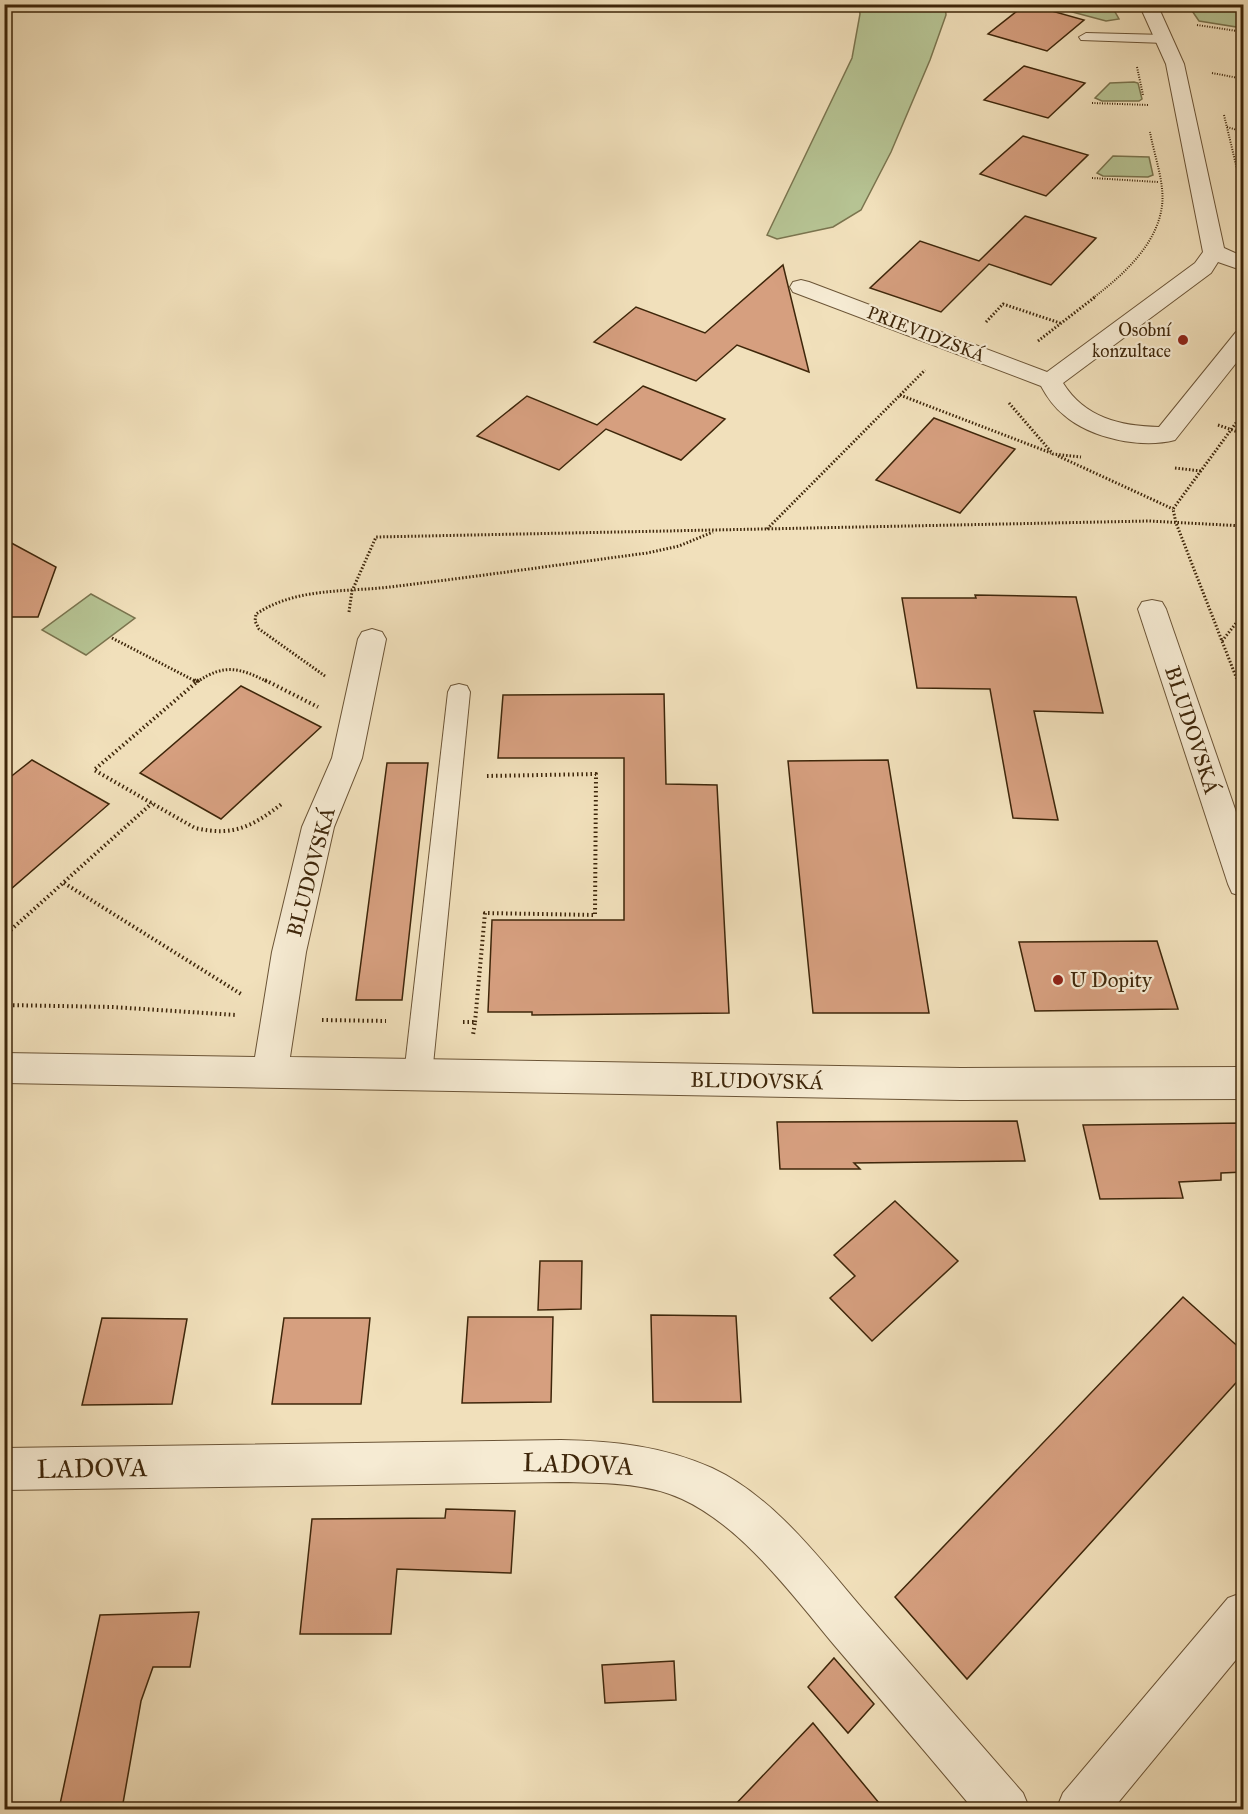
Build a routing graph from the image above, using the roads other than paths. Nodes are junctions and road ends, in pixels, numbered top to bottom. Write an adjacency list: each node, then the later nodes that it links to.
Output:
1 (1148, 4): 3 (street)
2 (1086, 36): 3 (lane)
3 (1166, 39): 4 (street)
4 (1214, 252): 5 (street); 8 (street)
5 (1244, 265)
6 (801, 287): 8 (street, PRIEVIDZSKÁ)
7 (1244, 337): 8 (street)
8 (1050, 381)
9 (1152, 609): 12 (street, BLUDOVSKÁ)
10 (372, 639): 14 (street, BLUDOVSKÁ)
11 (459, 692): 15 (lane)
12 (1244, 884)
13 (4, 1068): 14 (street, BLUDOVSKÁ)
14 (270, 1073): 15 (street, BLUDOVSKÁ)
15 (418, 1075): 16 (street, BLUDOVSKÁ)
16 (1244, 1083)
17 (4, 1469): 19 (street, LADOVA)
18 (1244, 1614): 20 (street)
19 (1006, 1809)
20 (1080, 1809)

